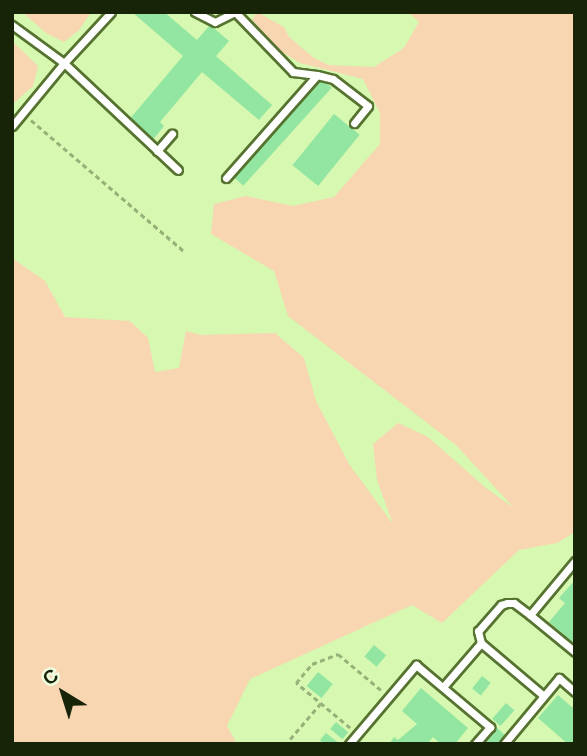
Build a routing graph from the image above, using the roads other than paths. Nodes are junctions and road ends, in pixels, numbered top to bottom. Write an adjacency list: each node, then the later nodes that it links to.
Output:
1 (111, 12): 5 (lane)
2 (195, 12): 3 (lane)
3 (235, 12): 6 (lane)
4 (12, 25): 5 (lane)
5 (64, 63): 8 (lane); 10 (lane)
6 (317, 75): 7 (lane); 12 (lane)
7 (354, 123)
8 (12, 126)
9 (172, 134): 10 (lane)
10 (157, 151): 11 (lane)
11 (178, 170)
12 (226, 178)
13 (575, 561): 14 (lane)
14 (530, 615): 15 (lane); 16 (lane)
15 (481, 643): 17 (lane); 19 (lane)
16 (575, 652)
17 (443, 687): 20 (lane); 21 (lane)
18 (575, 692): 19 (lane)
19 (544, 696): 22 (lane)
20 (349, 744)
21 (475, 744)
22 (504, 744)

